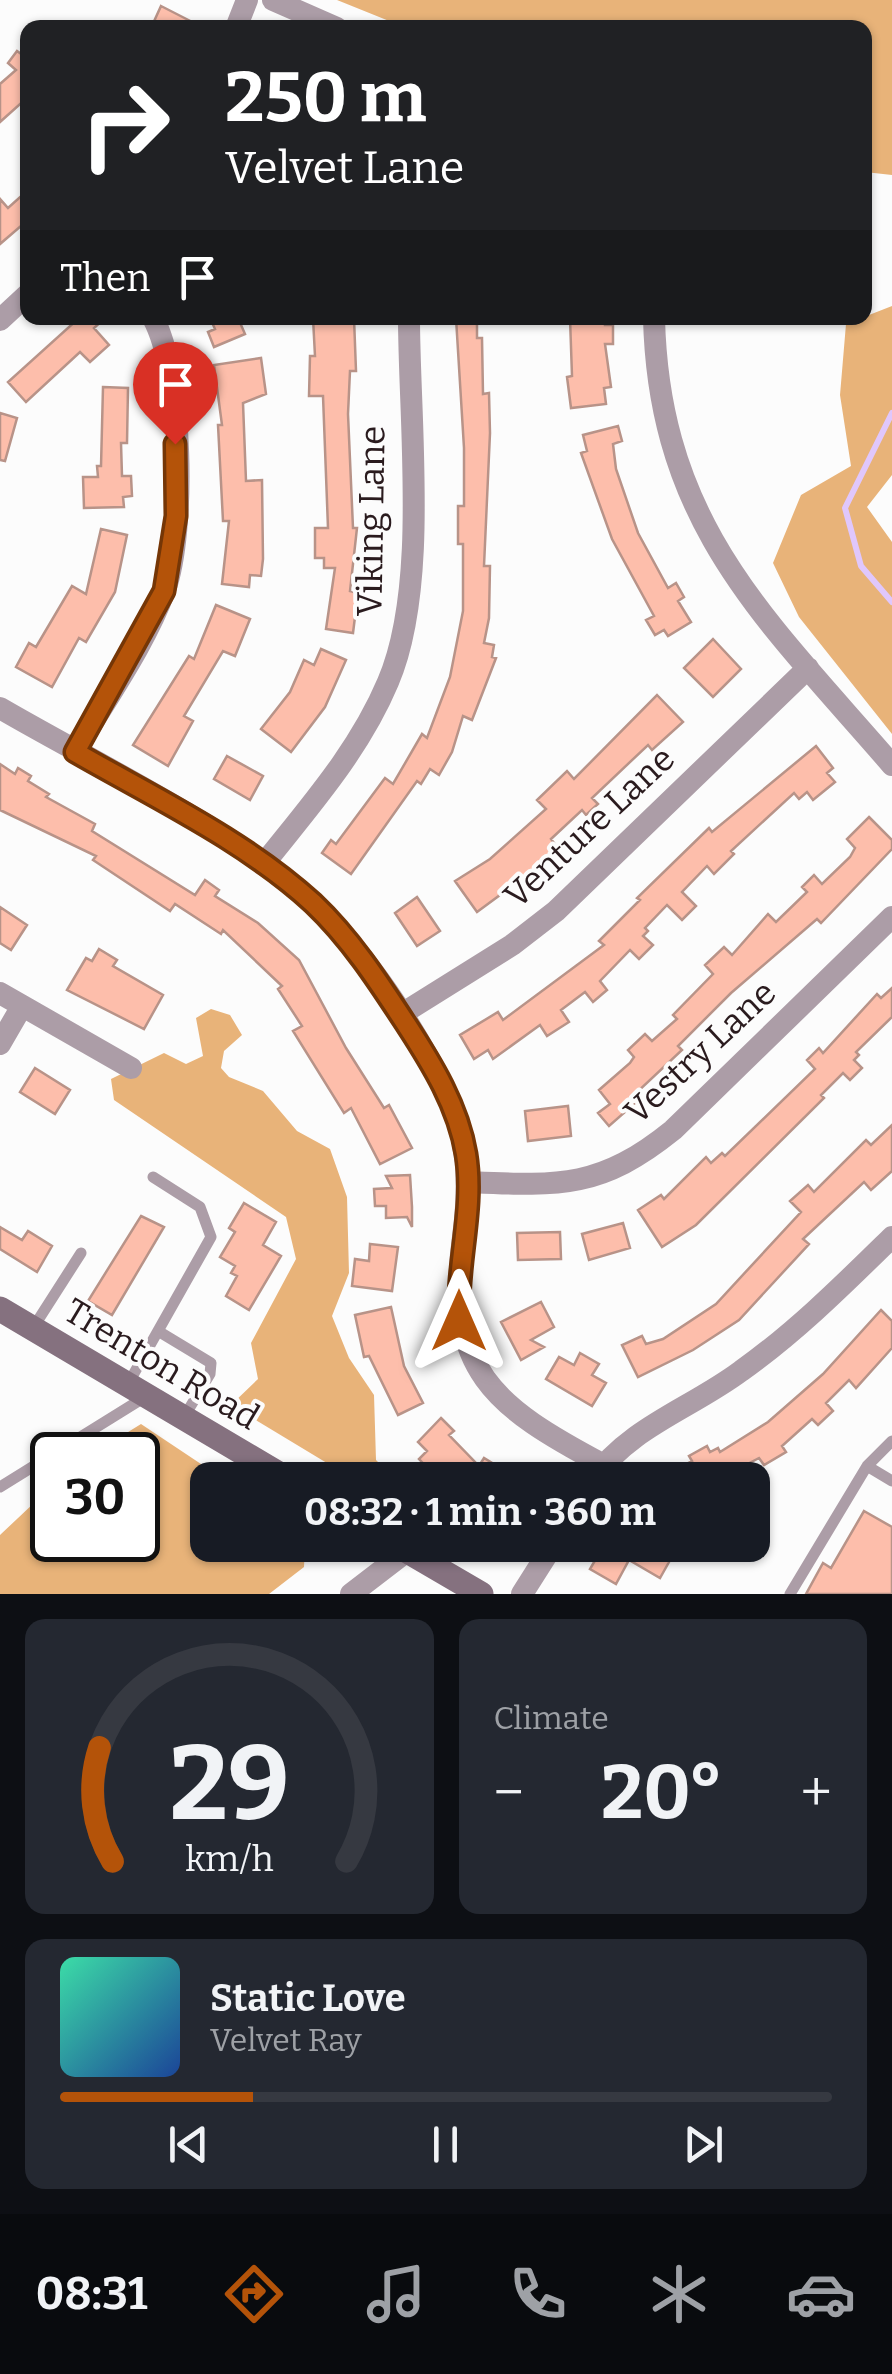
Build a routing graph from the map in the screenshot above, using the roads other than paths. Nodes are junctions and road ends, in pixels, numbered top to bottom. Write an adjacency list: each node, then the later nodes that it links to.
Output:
1 (273, 0): 2 (street)
2 (319, 20)
3 (20, 301): 4 (street)
4 (0, 320)
5 (156, 325): 10 (street)
6 (409, 325): 12 (street, Viking Lane)
7 (655, 325): 8 (street)
8 (808, 668): 11 (street); 16 (street, Venture Lane)
9 (0, 708): 10 (street)
10 (75, 752): 12 (street)
11 (892, 765)
12 (264, 865): 16 (street)
13 (892, 917): 20 (street, Vestry Lane)
14 (0, 992): 15 (street)
15 (22, 1006): 17 (street); 18 (street)
16 (400, 1015): 20 (street)
17 (0, 1044)
18 (131, 1068)
19 (153, 1177): 25 (lane)
20 (469, 1182): 30 (street)
21 (892, 1237): 31 (street)
22 (82, 1253): 24 (lane)
23 (3, 1318): 24 (main road, Trenton Road)
24 (33, 1328): 26 (main road, Trenton Road)
25 (158, 1330): 26 (lane); 27 (lane)
26 (138, 1390): 27 (main road, Trenton Road); 34 (lane)
27 (184, 1417): 29 (main road, Trenton Road)
28 (892, 1441): 32 (lane)
29 (259, 1462)
30 (585, 1462)
31 (608, 1462)
32 (867, 1466): 33 (lane); 41 (lane)
33 (892, 1481)
34 (0, 1488)
35 (386, 1562): 38 (street)
36 (426, 1562): 39 (main road)
37 (542, 1562): 40 (street)
38 (351, 1594)
39 (481, 1594)
40 (522, 1594)
41 (790, 1594)

